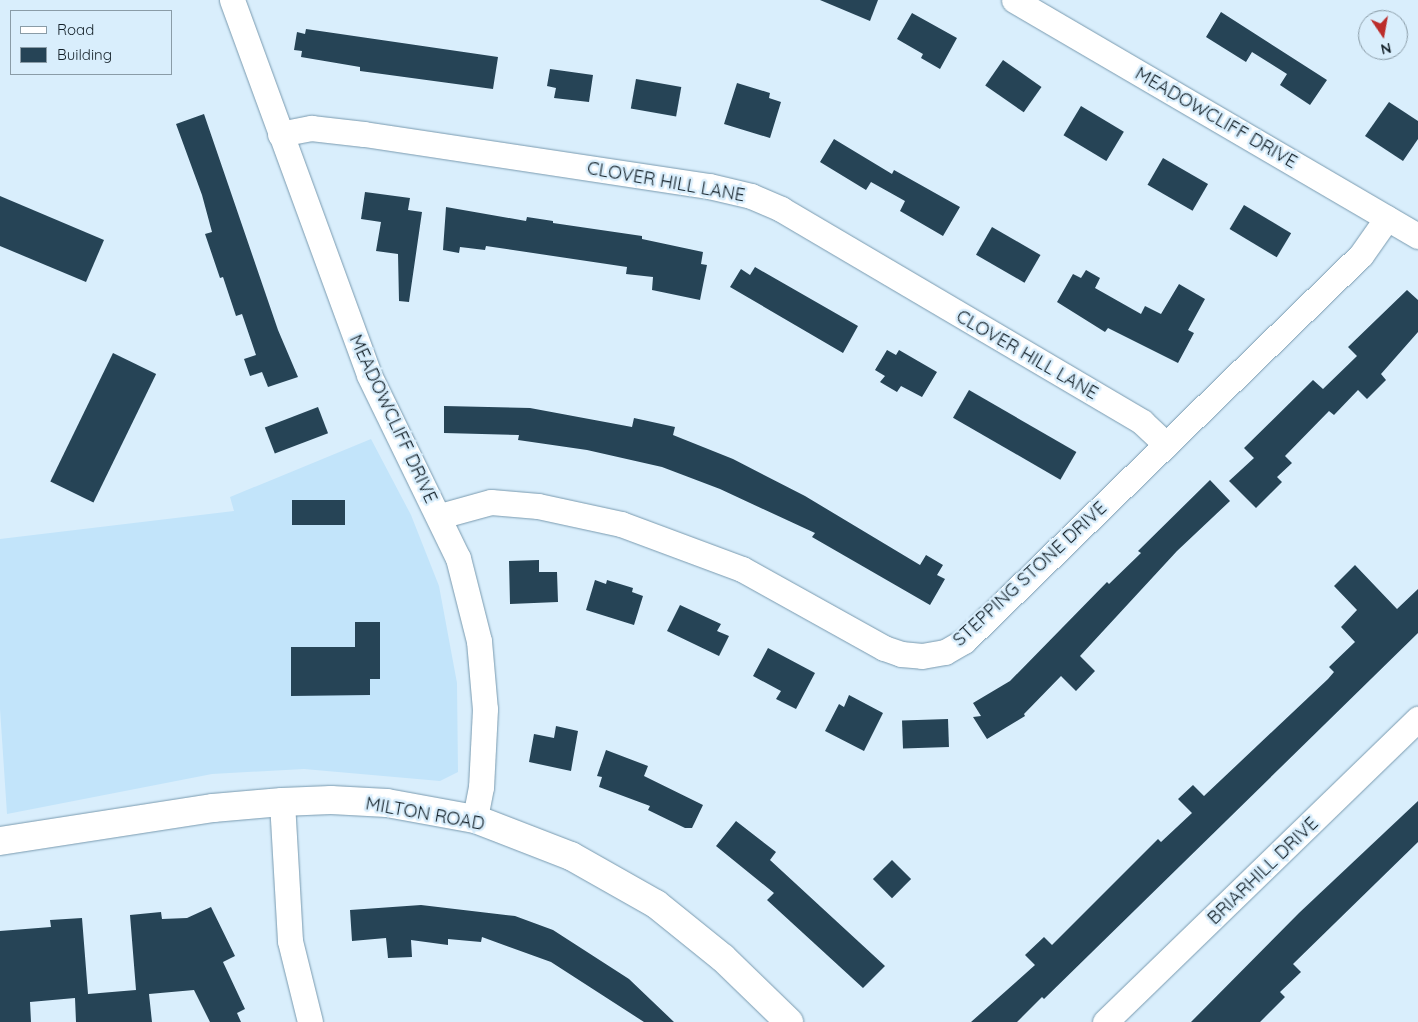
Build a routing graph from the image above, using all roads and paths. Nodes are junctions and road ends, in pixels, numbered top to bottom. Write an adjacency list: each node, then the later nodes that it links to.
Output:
1 (232, 0): 3 (street, MEADOWCLIFF DRIVE)
2 (1014, 0): 4 (street, MEADOWCLIFF DRIVE)
3 (280, 134): 6 (street, CLOVER HILL LANE); 7 (street, MEADOWCLIFF DRIVE)
4 (1387, 218): 5 (street, MEADOWCLIFF DRIVE); 6 (street, STEPPING STONE DRIVE)
5 (1418, 236)
6 (1166, 444): 7 (street, STEPPING STONE DRIVE)
7 (440, 516): 10 (street, MEADOWCLIFF DRIVE)
8 (1418, 719): 14 (street, BRIARHILL DRIVE)
9 (282, 802): 10 (street, MILTON ROAD); 11 (street, MILTON ROAD); 12 (street)
10 (475, 819): 13 (street, MILTON ROAD)
11 (0, 841)
12 (310, 1022)
13 (789, 1022)
14 (1106, 1022)

